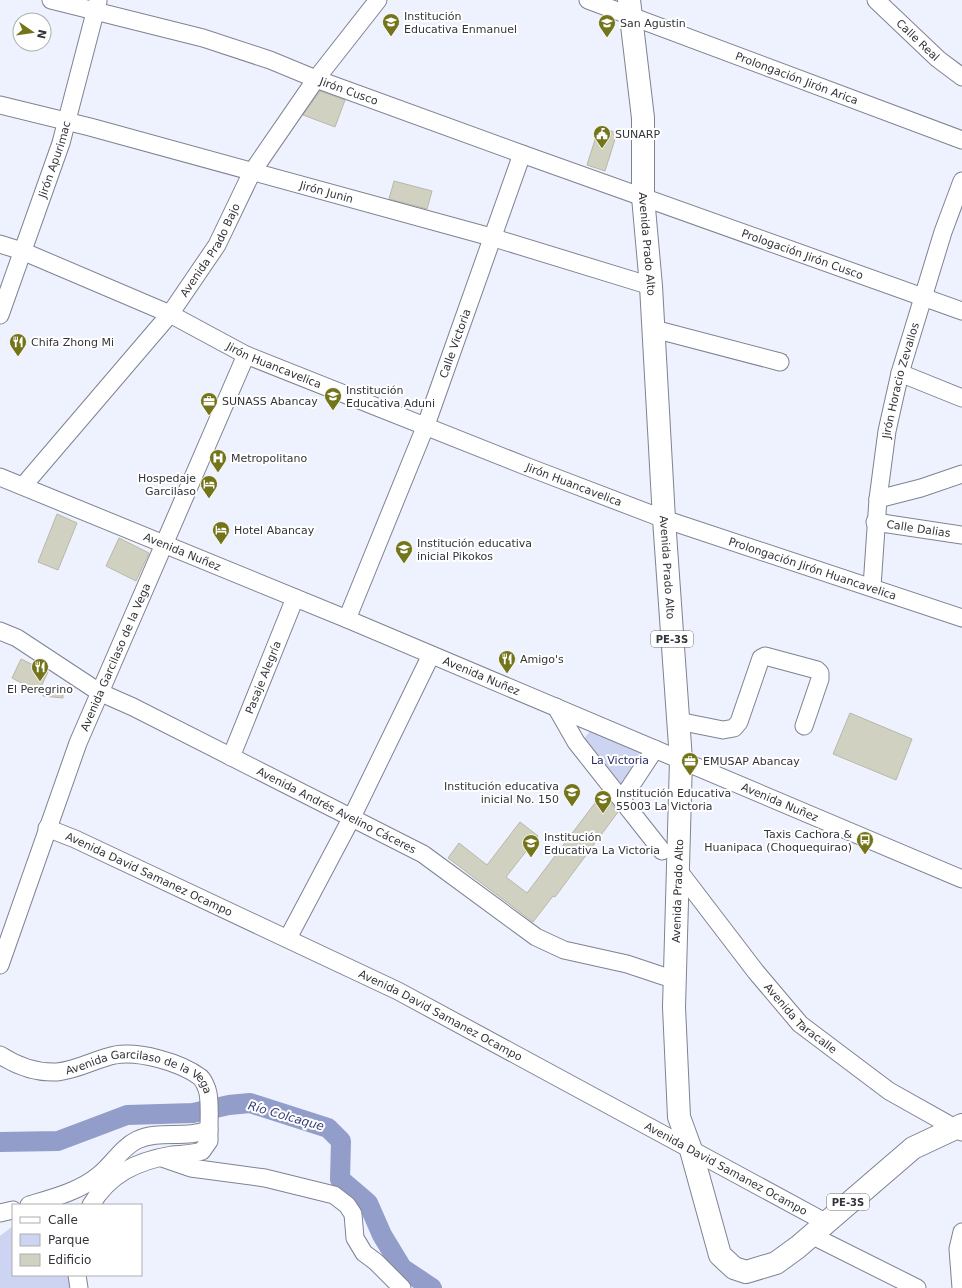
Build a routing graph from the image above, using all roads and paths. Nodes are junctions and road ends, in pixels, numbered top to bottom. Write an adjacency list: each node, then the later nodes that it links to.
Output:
1 (51, 0): 5 (street, Jirón Cusco)
2 (378, 0): 8 (street, Avenida Prado Bajo)
3 (588, 0): 6 (street, Prolongación Jirón Arica)
4 (876, 0): 7 (street, Calle Real)
5 (96, 6): 8 (street, Jirón Cusco); 10 (street, Jirón Apurimac)
6 (630, 8): 11 (street, Prolongación Jirón Arica); 15 (highway, Avenida Prado Alto / PE-3S)
7 (962, 77)
8 (316, 79): 12 (street, Jirón Cusco); 13 (street, Avenida Prado Bajo)
9 (0, 105): 10 (street, Jirón Junin)
10 (67, 122): 13 (street, Jirón Junin); 18 (street, Jirón Apurimac)
11 (962, 140)
12 (522, 154): 15 (street, Jirón Cusco); 16 (street, Calle Victoria)
13 (252, 172): 16 (street, Jirón Junin); 22 (street, Avenida Prado Bajo)
14 (962, 181): 20 (street, Jirón Horacio Zevallos)
15 (643, 196): 19 (highway, Avenida Prado Alto / PE-3S); 20 (street, Prologación Jirón Cusco)
16 (491, 237): 19 (street, Jirón Junin); 29 (street, Calle Victoria)
17 (0, 244): 18 (street, Jirón Huancavelica)
18 (22, 251): 22 (street, Jirón Huancavelica); 23 (street, Jirón Apurimac)
19 (651, 286): 24 (highway, Avenida Prado Alto / PE-3S)
20 (923, 297): 21 (street, Prologación Jirón Cusco); 27 (street, Jirón Horacio Zevallos)
21 (962, 311)
22 (170, 314): 25 (street, Jirón Huancavelica); 32 (street, Avenida Prado Bajo)
23 (0, 315)
24 (654, 329): 26 (street); 34 (highway, Avenida Prado Alto / PE-3S)
25 (246, 355): 29 (street, Jirón Huancavelica); 37 (street, Avenida Garcilaso de la Vega)
26 (780, 362)
27 (900, 373): 28 (street); 33 (street, Jirón Horacio Zevallos)
28 (962, 398)
29 (426, 425): 34 (street, Jirón Huancavelica); 41 (street, Calle Victoria)
30 (962, 474): 33 (street)
31 (0, 477): 32 (street, Avenida Nuñez)
32 (23, 486): 37 (street, Avenida Nuñez)
33 (878, 499): 35 (street, Jirón Horacio Zevallos)
34 (664, 519): 38 (street, Prolongación Jirón Huancavelica); 46 (highway, Avenida Prado Alto / PE-3S)
35 (875, 522): 36 (street, Calle Dalias); 38 (street, Jirón Horacio Zevallos)
36 (962, 535)
37 (163, 545): 39 (street, Avenida Nuñez); 44 (street, Avenida Garcilaso de la Vega)
38 (872, 587): 40 (street, Prolongación Jirón Huancavelica)
39 (295, 598): 41 (street, Avenida Nuñez); 49 (street, Pasaje Alegría)
40 (962, 618)
41 (346, 619): 43 (street, Avenida Nuñez)
42 (0, 631): 44 (street, Avenida Andrés Avelino Cáceres)
43 (431, 655): 45 (street, Avenida Nuñez); 52 (street)
44 (99, 692): 49 (street, Avenida Andrés Avelino Cáceres); 53 (street, Avenida Garcilaso de la Vega)
45 (556, 707): 48 (street, Avenida Nuñez); 51 (street)
46 (678, 721): 47 (street); 50 (highway, Avenida Prado Alto / PE-3S)
47 (804, 726)
48 (655, 749): 50 (street, Avenida Nuñez); 51 (street)
49 (231, 757): 52 (street, Avenida Andrés Avelino Cáceres)
50 (681, 760): 55 (highway, Avenida Prado Alto / PE-3S); 56 (street, Avenida Nuñez)
51 (622, 799): 54 (street)
52 (351, 819): 57 (street); 59 (street, Avenida Andrés Avelino Cáceres)
53 (47, 828): 57 (street, Avenida David Samanez Ocampo); 58 (street, Avenida Garcilaso de la Vega)
54 (662, 851)
55 (678, 870): 59 (highway, Avenida Prado Alto / PE-3S); 62 (street, Avenida Taracalle)
56 (962, 879)
57 (288, 938): 63 (street, Avenida David Samanez Ocampo)
58 (0, 965)
59 (675, 980): 63 (highway, Avenida Prado Alto / PE-3S)
60 (0, 1055): 61 (street, Avenida Garcilaso de la Vega)
61 (209, 1127): 64 (street, Avenida Garcilaso de la Vega); 65 (street)
62 (960, 1128): 69 (highway, PE-3S)
63 (691, 1150): 69 (street, Avenida David Samanez Ocampo); 69 (highway, Avenida Prado Alto / PE-3S)
64 (162, 1158): 66 (street, Avenida Garcilaso de la Vega); 73 (street)
65 (32, 1204)
66 (92, 1204)
67 (12, 1210): 68 (street)
68 (0, 1213)
69 (818, 1228): 74 (street, Avenida David Samanez Ocampo)
70 (962, 1232): 75 (street)
71 (77, 1276): 72 (street)
72 (79, 1288)
73 (402, 1288)
74 (917, 1288)
75 (961, 1288)

